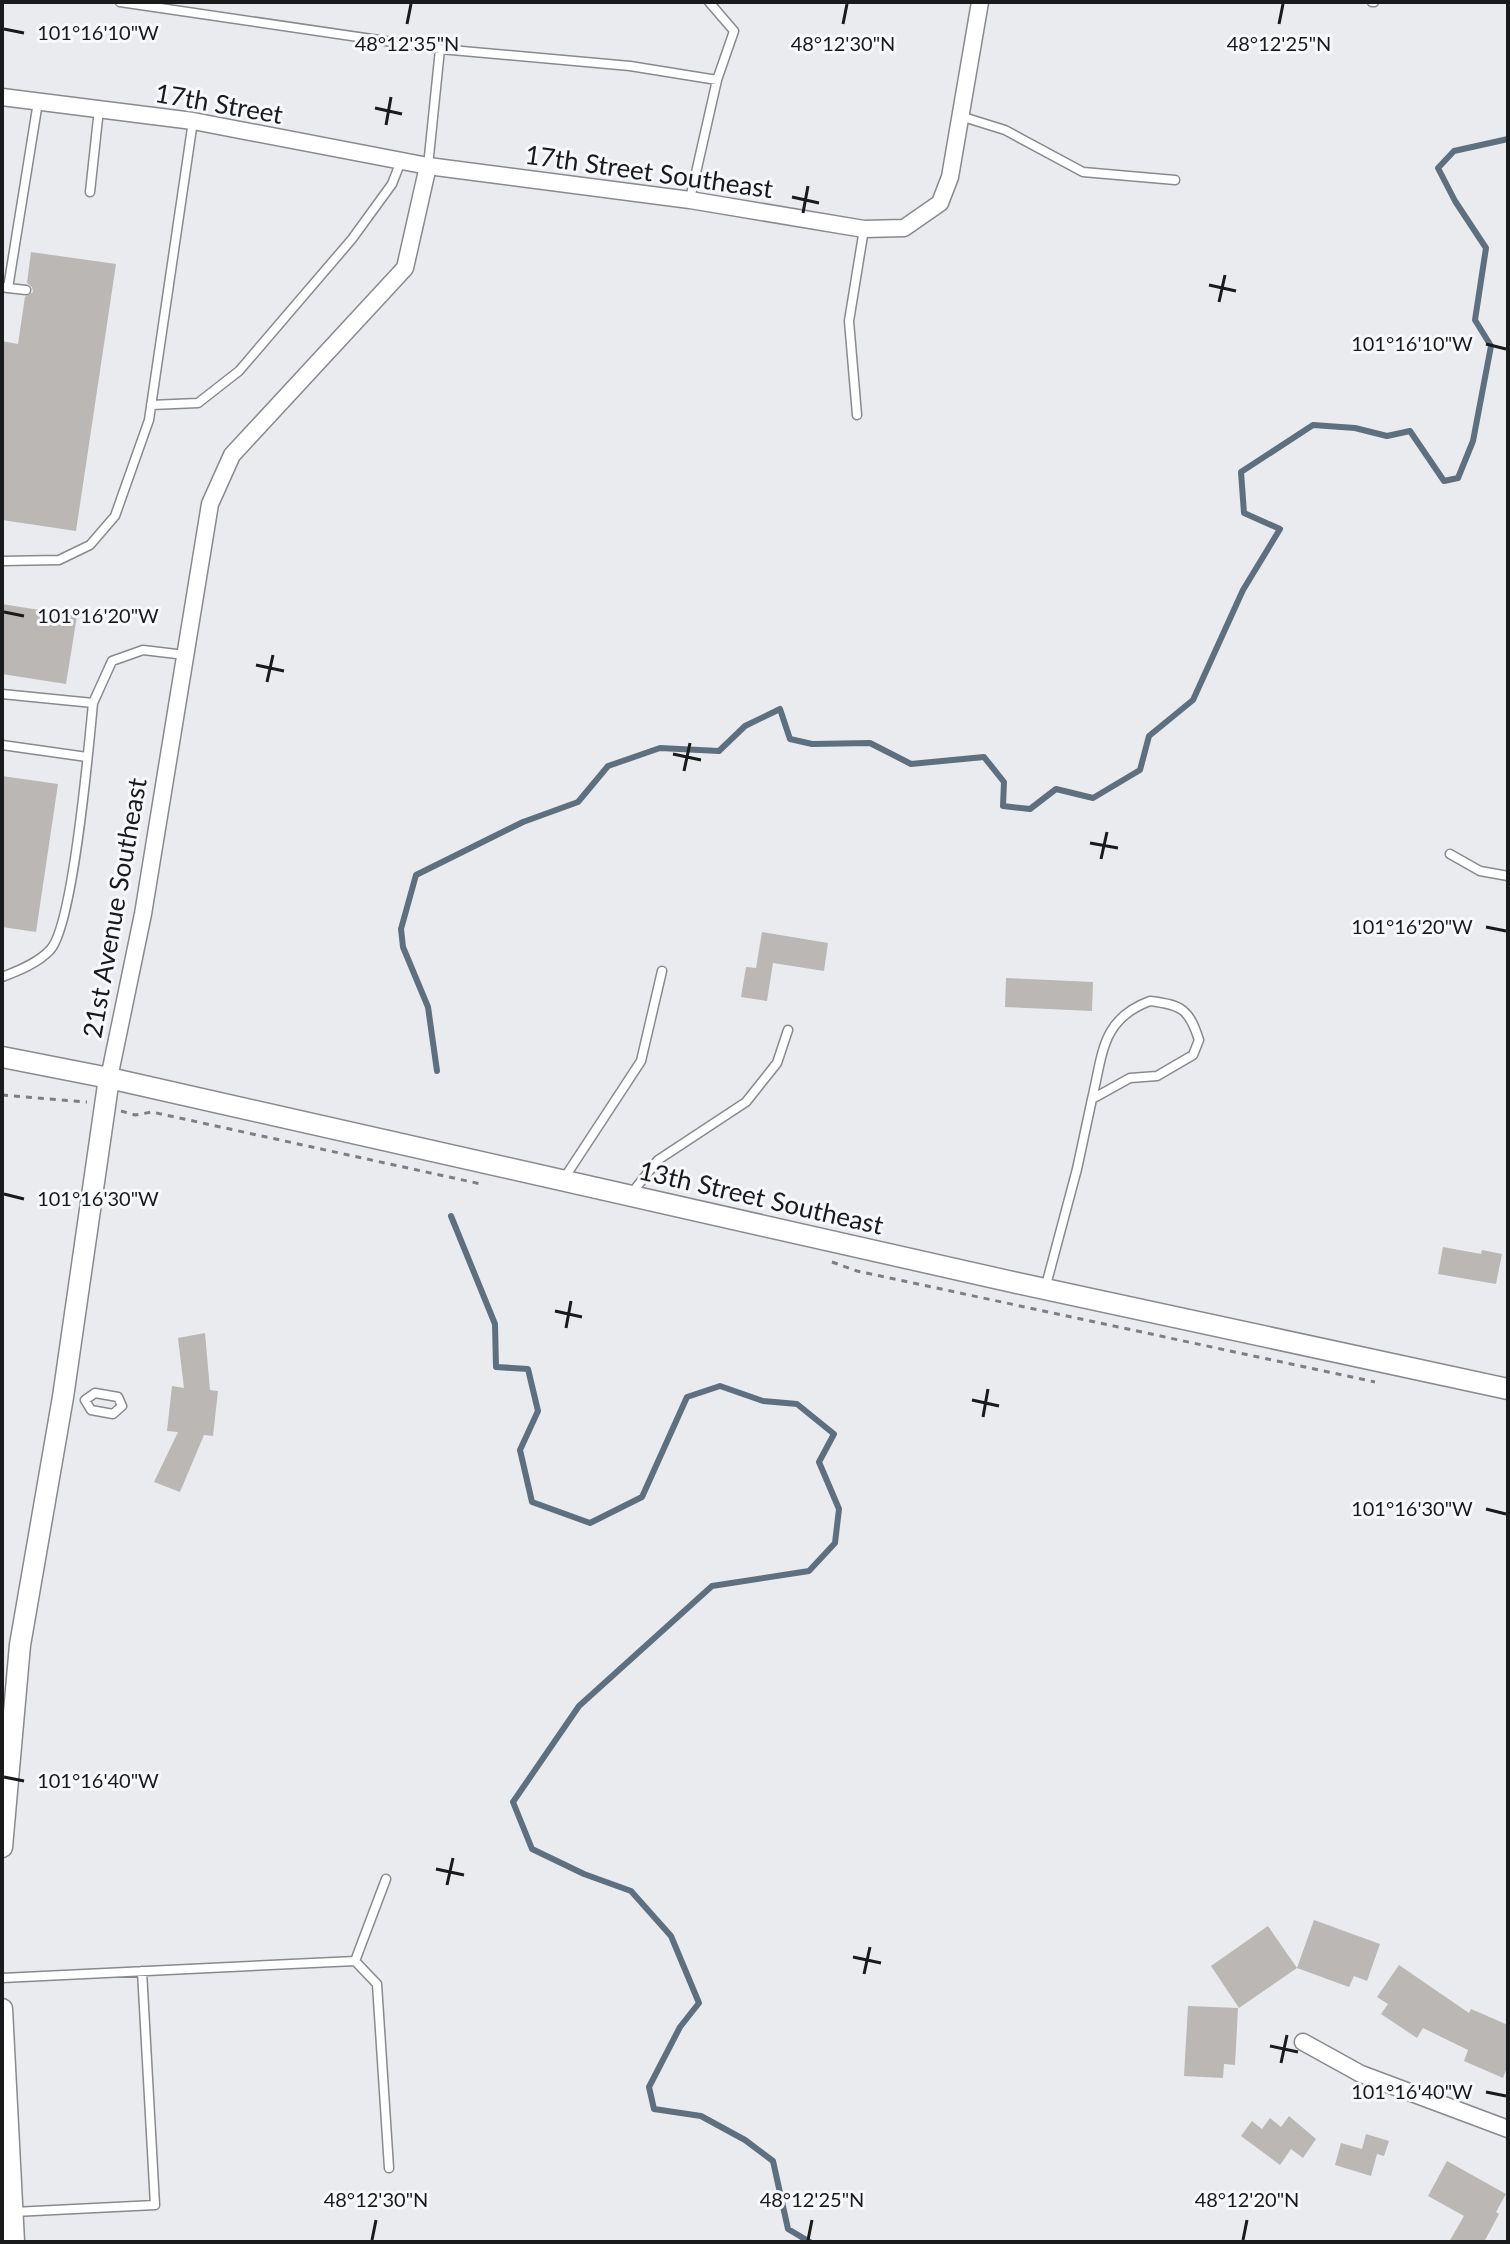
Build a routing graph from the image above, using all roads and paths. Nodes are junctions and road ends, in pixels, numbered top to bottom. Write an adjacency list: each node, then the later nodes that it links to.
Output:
1 (120, 2): 4 (lane)
2 (709, 2): 5 (lane)
3 (980, 2): 9 (street, 17th Street Southeast)
4 (440, 49): 5 (lane); 12 (lane, 21st Avenue Southeast)
5 (717, 80): 15 (lane)
6 (2, 97): 7 (street, 17th Street)
7 (38, 102): 8 (street, 17th Street); 17 (lane)
8 (99, 109): 10 (street, 17th Street); 14 (lane)
9 (959, 116): 13 (lane); 16 (street, 17th Street Southeast)
10 (193, 121): 11 (street, 17th Street); 19 (lane)
11 (401, 161): 12 (street, 17th Street); 19 (lane)
12 (428, 166): 15 (street, 17th Street Southeast); 22 (street, 21st Avenue Southeast)
13 (1175, 180)
14 (90, 192)
15 (690, 200): 16 (street, 17th Street Southeast)
16 (864, 229): 20 (lane)
17 (5, 287): 18 (lane)
18 (26, 290)
19 (151, 405): 21 (lane)
20 (857, 415)
21 (2, 561)
22 (185, 655): 24 (lane); 33 (street, 21st Avenue Southeast)
23 (2, 694): 24 (lane)
24 (93, 703): 26 (lane)
25 (2, 745): 26 (lane)
26 (87, 757): 30 (lane)
27 (1450, 854): 28 (lane)
28 (1508, 876)
29 (662, 971): 37 (lane)
30 (2, 977)
31 (788, 1030): 38 (lane)
32 (2, 1057): 33 (street, 13th Street Southeast)
33 (109, 1078): 37 (street, 13th Street Southeast); 41 (street, 21st Avenue Southeast)
34 (2, 1095): 36 (path)
35 (1092, 1099): 35 (lane); 39 (lane)
36 (80, 1100)
37 (563, 1180): 38 (street, 13th Street Southeast)
38 (631, 1194): 39 (street, 13th Street Southeast)
39 (1045, 1289): 40 (street, 13th Street Southeast)
40 (1508, 1389)
41 (63, 1397): 42 (lane); 43 (street, 21st Avenue Southeast)
42 (85, 1400): 42 (lane)
43 (2, 1847)
44 (386, 1879): 45 (lane)
45 (355, 1961): 46 (lane); 51 (lane)
46 (142, 1971): 47 (lane); 52 (lane)
47 (2, 1978)
48 (2, 2009): 52 (street)
49 (1303, 2042): 50 (street)
50 (1508, 2129)
51 (389, 2168)
52 (12, 2212): 53 (street)
53 (14, 2242)

